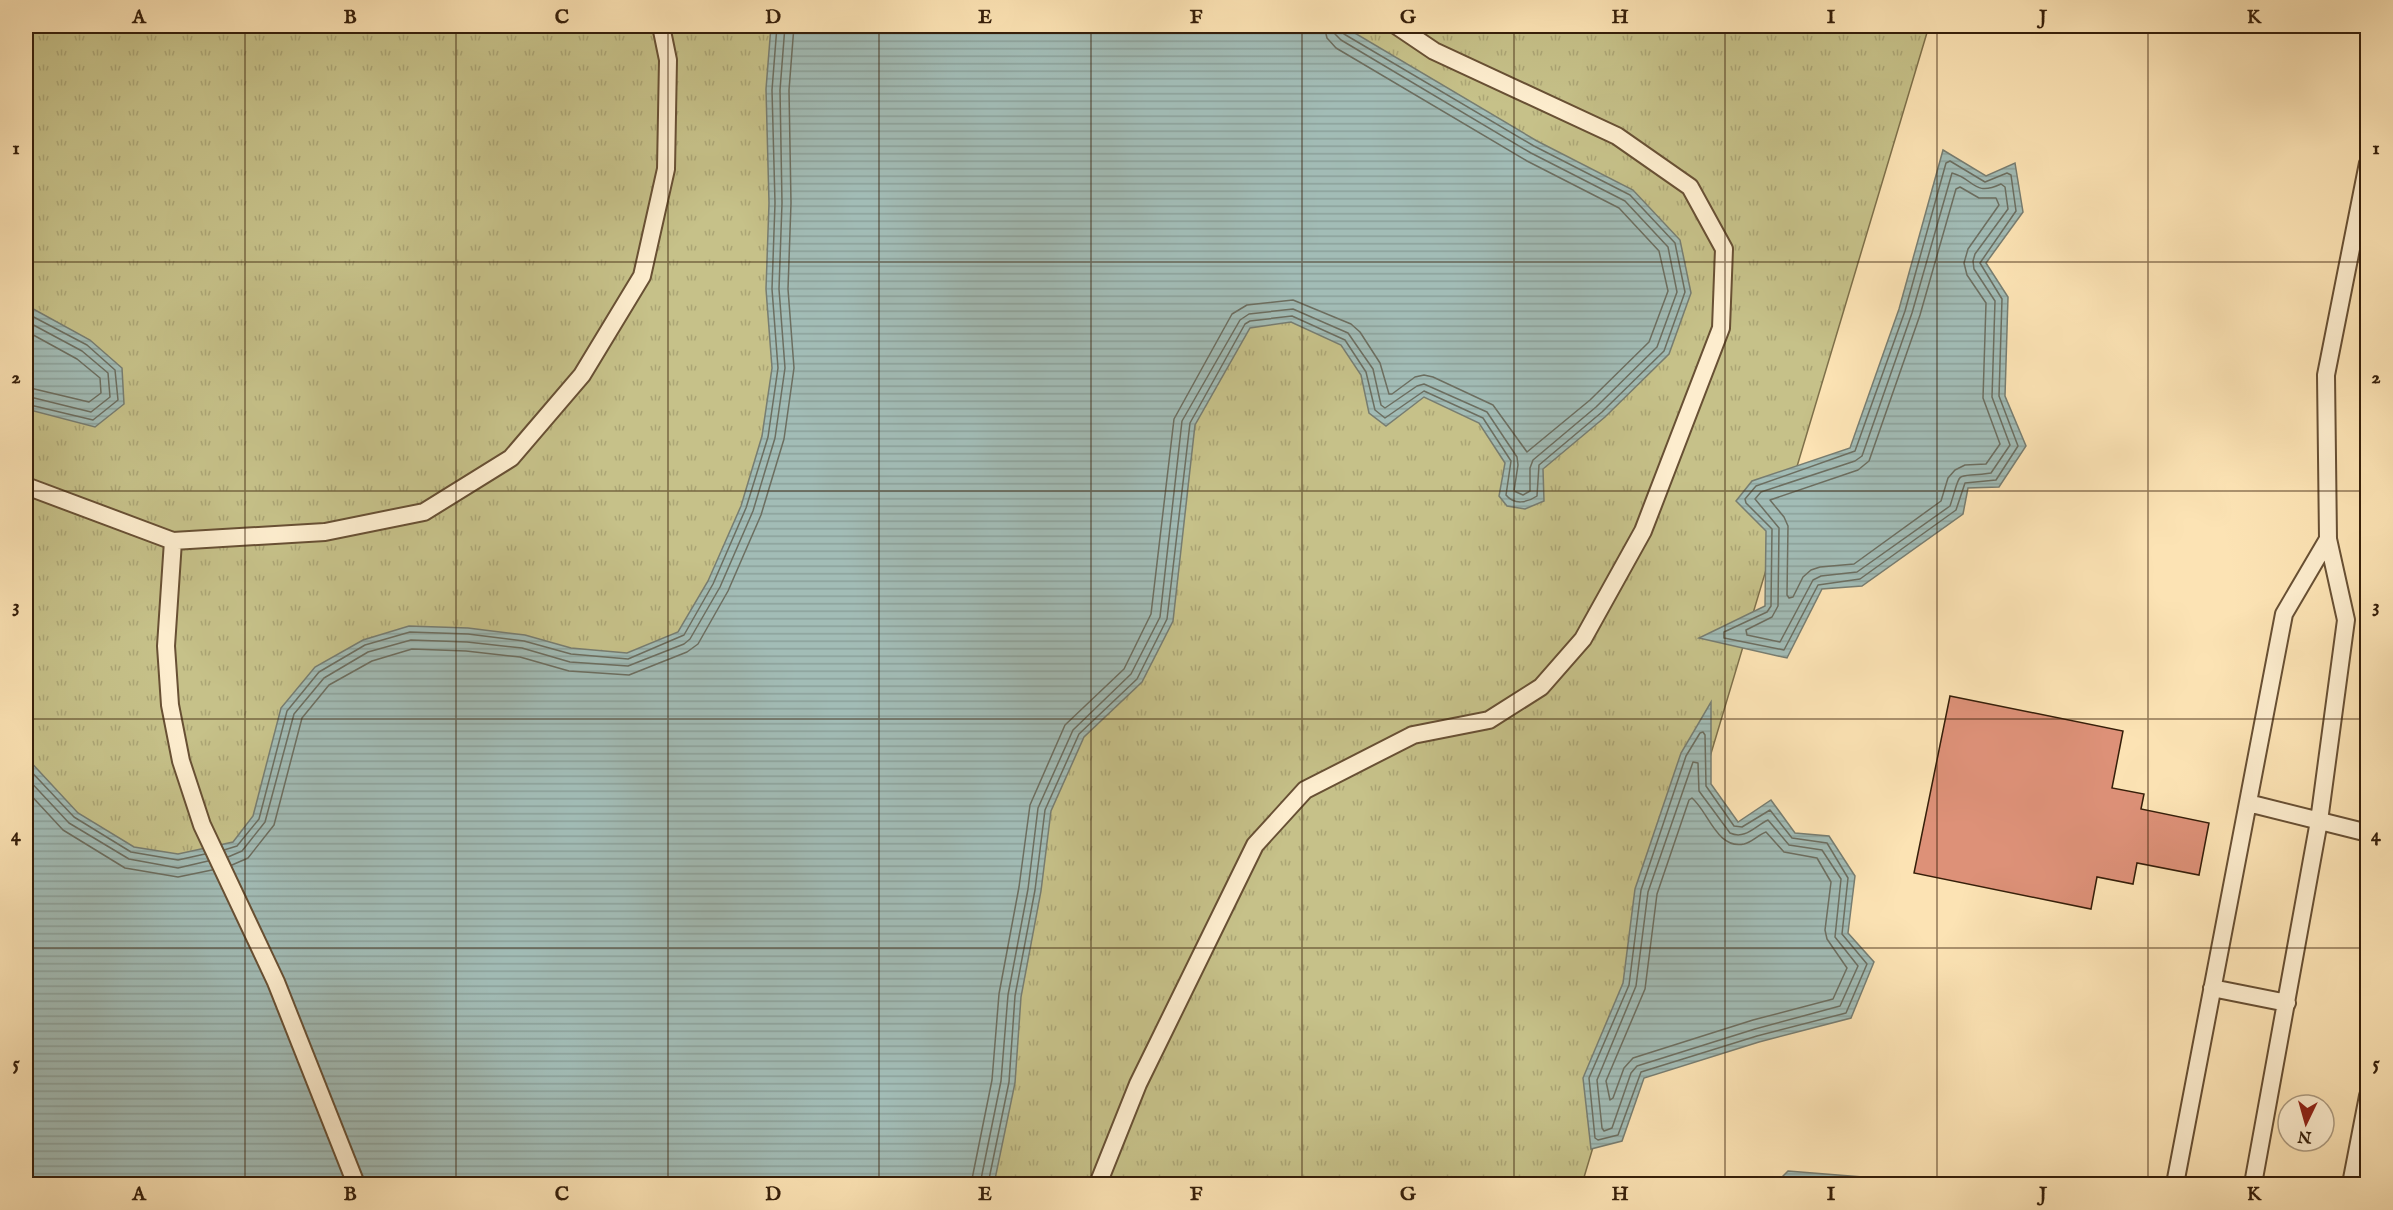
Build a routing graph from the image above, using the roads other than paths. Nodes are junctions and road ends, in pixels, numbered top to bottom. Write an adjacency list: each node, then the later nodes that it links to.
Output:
1 (662, 26): 6 (lane)
2 (1396, 26): 14 (lane)
3 (2367, 163): 5 (lane)
4 (26, 486): 6 (lane)
5 (2328, 539): 7 (lane); 8 (lane)
6 (173, 541): 13 (lane)
7 (2248, 803): 8 (lane); 10 (lane)
8 (2319, 821): 9 (lane); 11 (lane)
9 (2367, 833)
10 (2212, 988): 11 (lane); 15 (lane)
11 (2287, 1002): 16 (lane)
12 (2367, 1098): 17 (lane)
13 (356, 1185)
14 (1098, 1185)
15 (2175, 1185)
16 (2253, 1185)
17 (2351, 1185)

